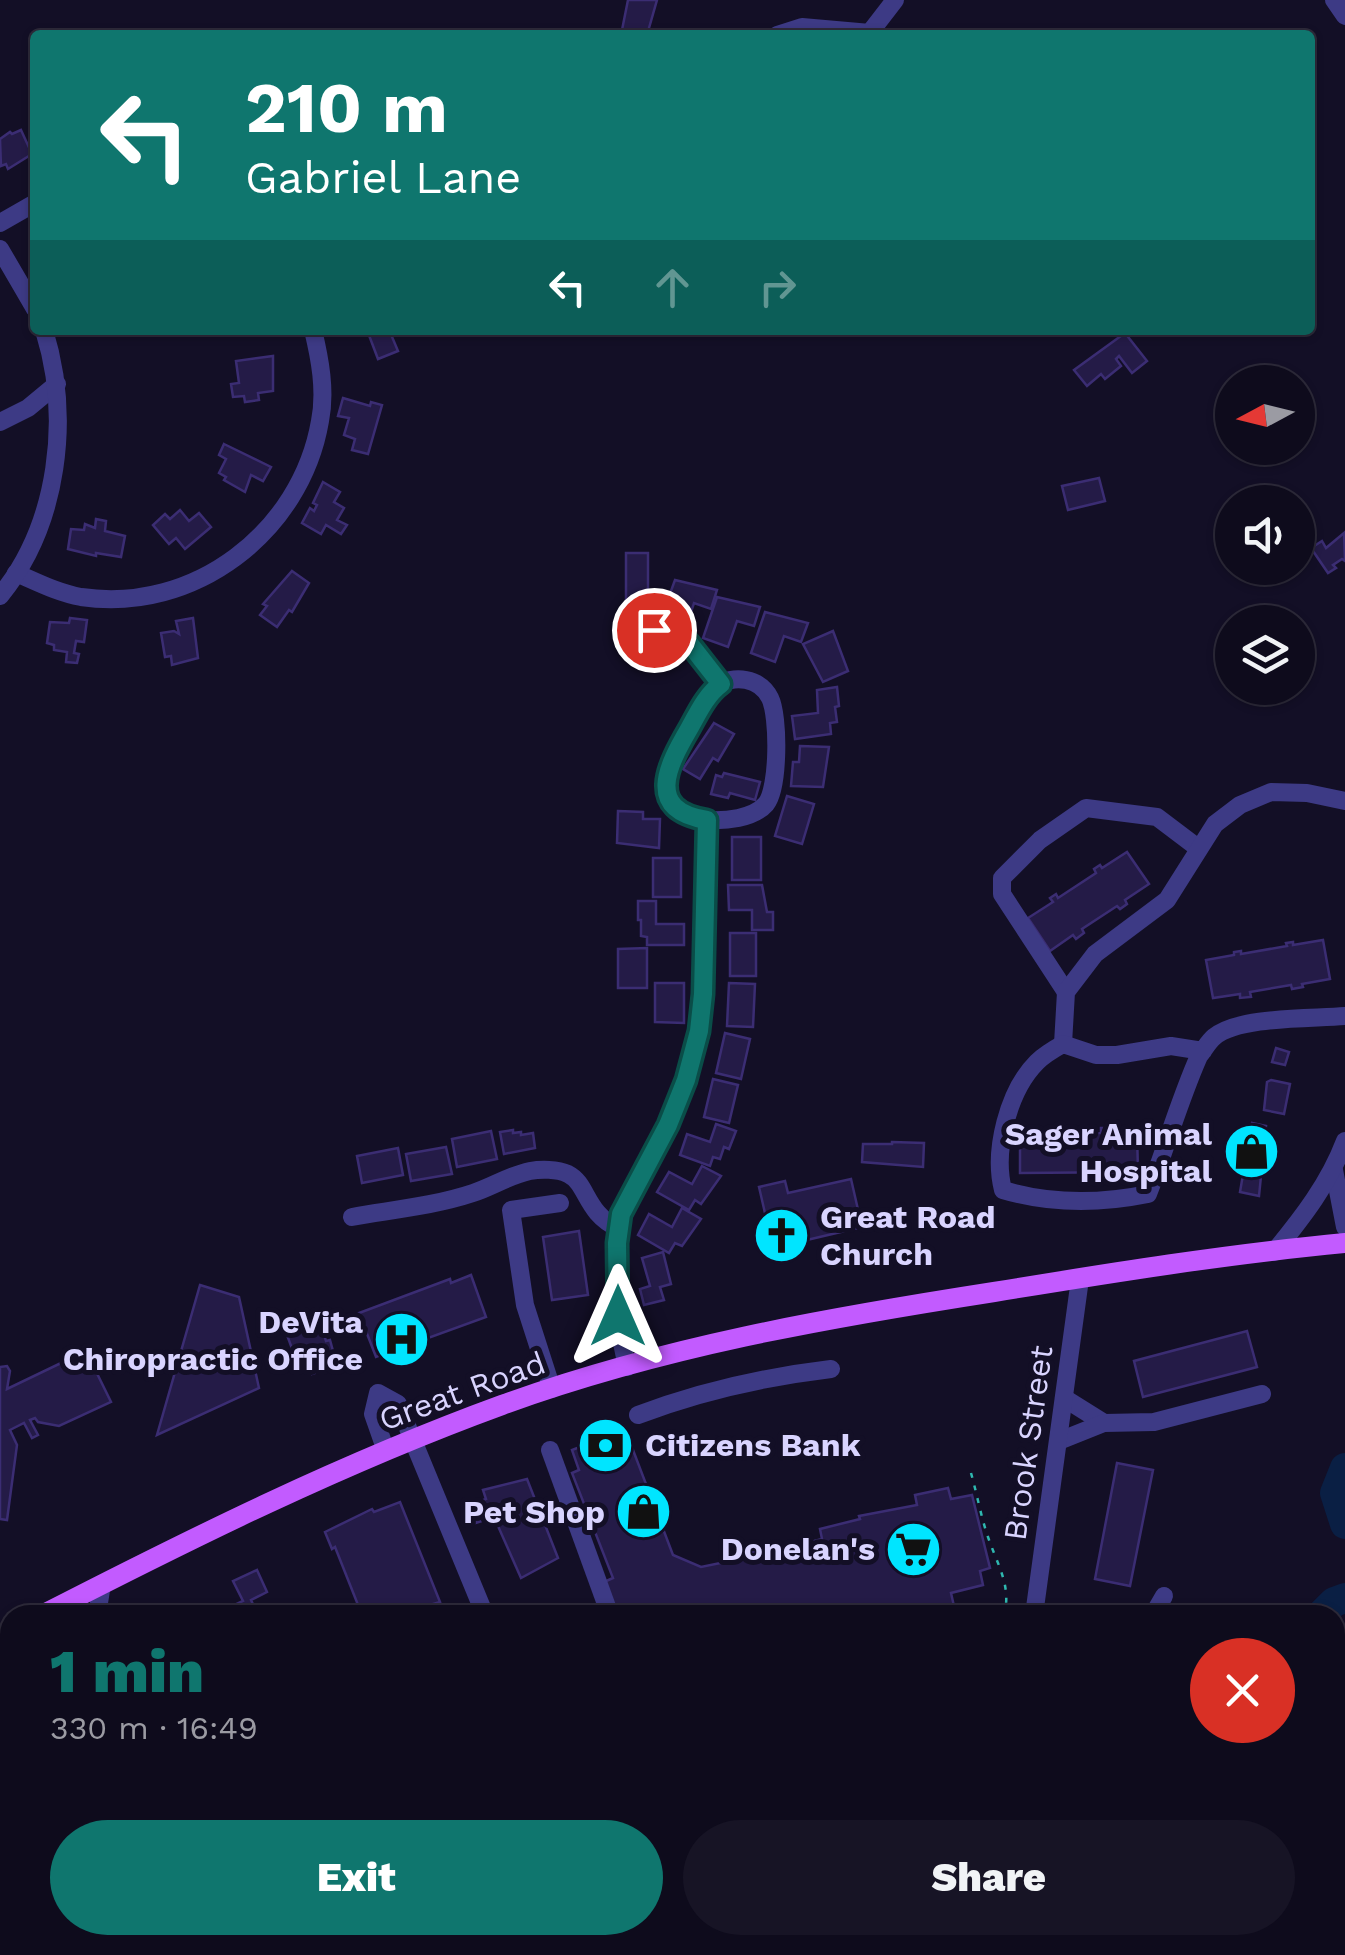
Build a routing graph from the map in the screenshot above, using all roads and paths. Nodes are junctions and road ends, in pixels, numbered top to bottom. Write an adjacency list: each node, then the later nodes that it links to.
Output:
1 (895, 0): 6 (street)
2 (1334, 0): 3 (street)
3 (1345, 16)
4 (793, 30): 5 (street)
5 (831, 30)
6 (872, 30)
7 (30, 205): 8 (street)
8 (0, 223)
9 (0, 249): 10 (street)
10 (30, 300)
11 (45, 335): 13 (street)
12 (314, 335): 15 (street)
13 (58, 384): 14 (street); 15 (street)
14 (0, 422)
15 (16, 574): 16 (street)
16 (0, 596)
17 (642, 617): 18 (street)
18 (721, 684): 20 (street); 20 (street)
19 (1345, 801): 21 (street)
20 (707, 820): 31 (street)
21 (1198, 848): 22 (street); 22 (street)
22 (1066, 992): 24 (street)
23 (1345, 1016): 25 (street)
24 (1063, 1044): 25 (street); 25 (street)
25 (1203, 1051)
26 (1345, 1140): 27 (street)
27 (1334, 1170): 30 (street); 33 (street)
28 (560, 1203): 37 (street)
29 (352, 1217): 31 (street)
30 (1345, 1227)
31 (618, 1228): 35 (street)
32 (1345, 1243): 33 (main road, Great Road)
33 (1274, 1252): 34 (main road, Great Road)
34 (1080, 1279): 35 (main road, Great Road); 39 (street, Brook Street)
35 (627, 1367): 37 (main road, Great Road)
36 (831, 1369): 40 (street)
37 (552, 1389): 42 (main road, Great Road)
38 (1262, 1394): 41 (street)
39 (1064, 1398): 41 (street); 43 (street, Brook Street)
40 (638, 1415)
41 (1104, 1423): 43 (street)
42 (414, 1440): 45 (main road, Great Road); 45 (street); 51 (street)
43 (1059, 1441): 54 (street, Brook Street)
44 (550, 1450): 52 (street)
45 (386, 1451): 47 (main road, Great Road)
46 (971, 1474): 53 (path)
47 (102, 1584): 49 (main road, Great Road); 50 (street)
48 (1164, 1596): 55 (street)
49 (61, 1605)
50 (99, 1605)
51 (481, 1605)
52 (606, 1605)
53 (1007, 1605)
54 (1035, 1605)
55 (1158, 1605)

